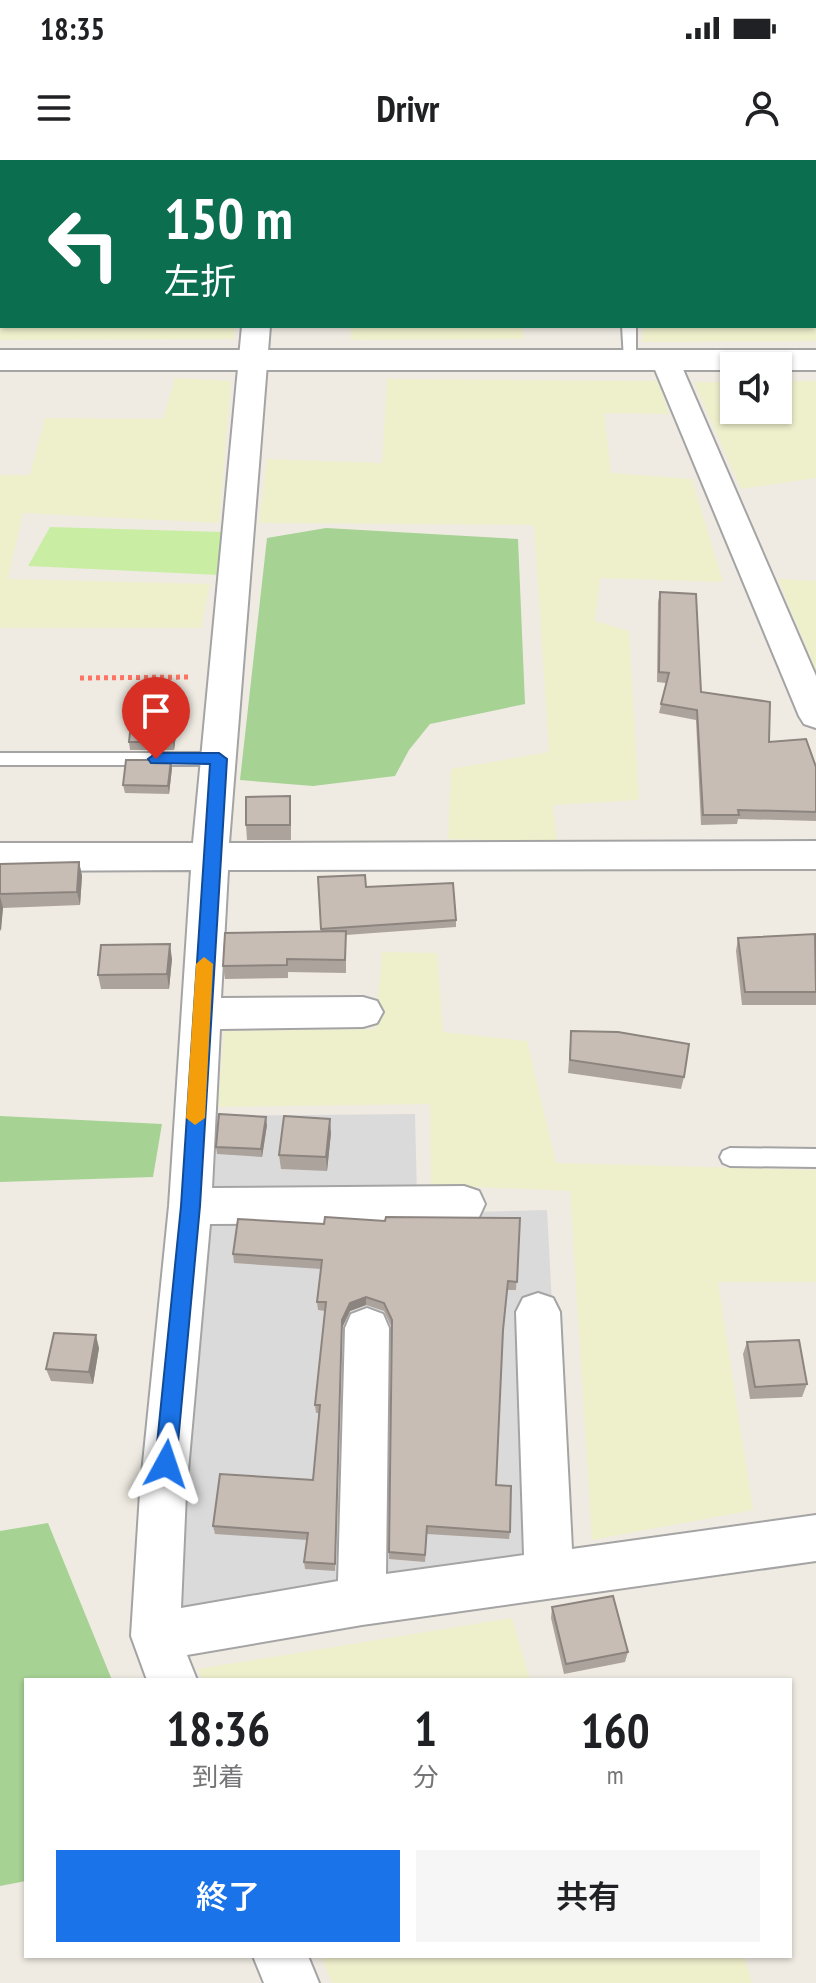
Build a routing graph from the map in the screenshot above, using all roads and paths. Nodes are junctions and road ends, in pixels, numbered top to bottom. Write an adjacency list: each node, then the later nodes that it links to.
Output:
1 (629, 328): 4 (lane)
2 (254, 343): 3 (street); 4 (street); 7 (street)
3 (0, 360)
4 (631, 360): 5 (street)
5 (665, 360): 6 (street); 9 (street)
6 (816, 360)
7 (226, 676): 8 (path); 11 (street)
8 (80, 678)
9 (816, 716)
10 (0, 759): 11 (lane)
11 (219, 759): 13 (street)
12 (816, 855): 13 (street)
13 (210, 856): 14 (street); 16 (street)
14 (0, 857)
15 (363, 1012): 16 (street)
16 (201, 1014): 20 (street)
17 (730, 1157): 18 (lane)
18 (816, 1158)
19 (464, 1204): 20 (street)
20 (190, 1206): 26 (street)
21 (538, 1312): 24 (street)
22 (367, 1328): 25 (street)
23 (816, 1538): 24 (street)
24 (549, 1574): 25 (street)
25 (362, 1601): 26 (street)
26 (155, 1636): 27 (street)
27 (171, 1678)
28 (281, 1958): 29 (street)
29 (292, 1983)

